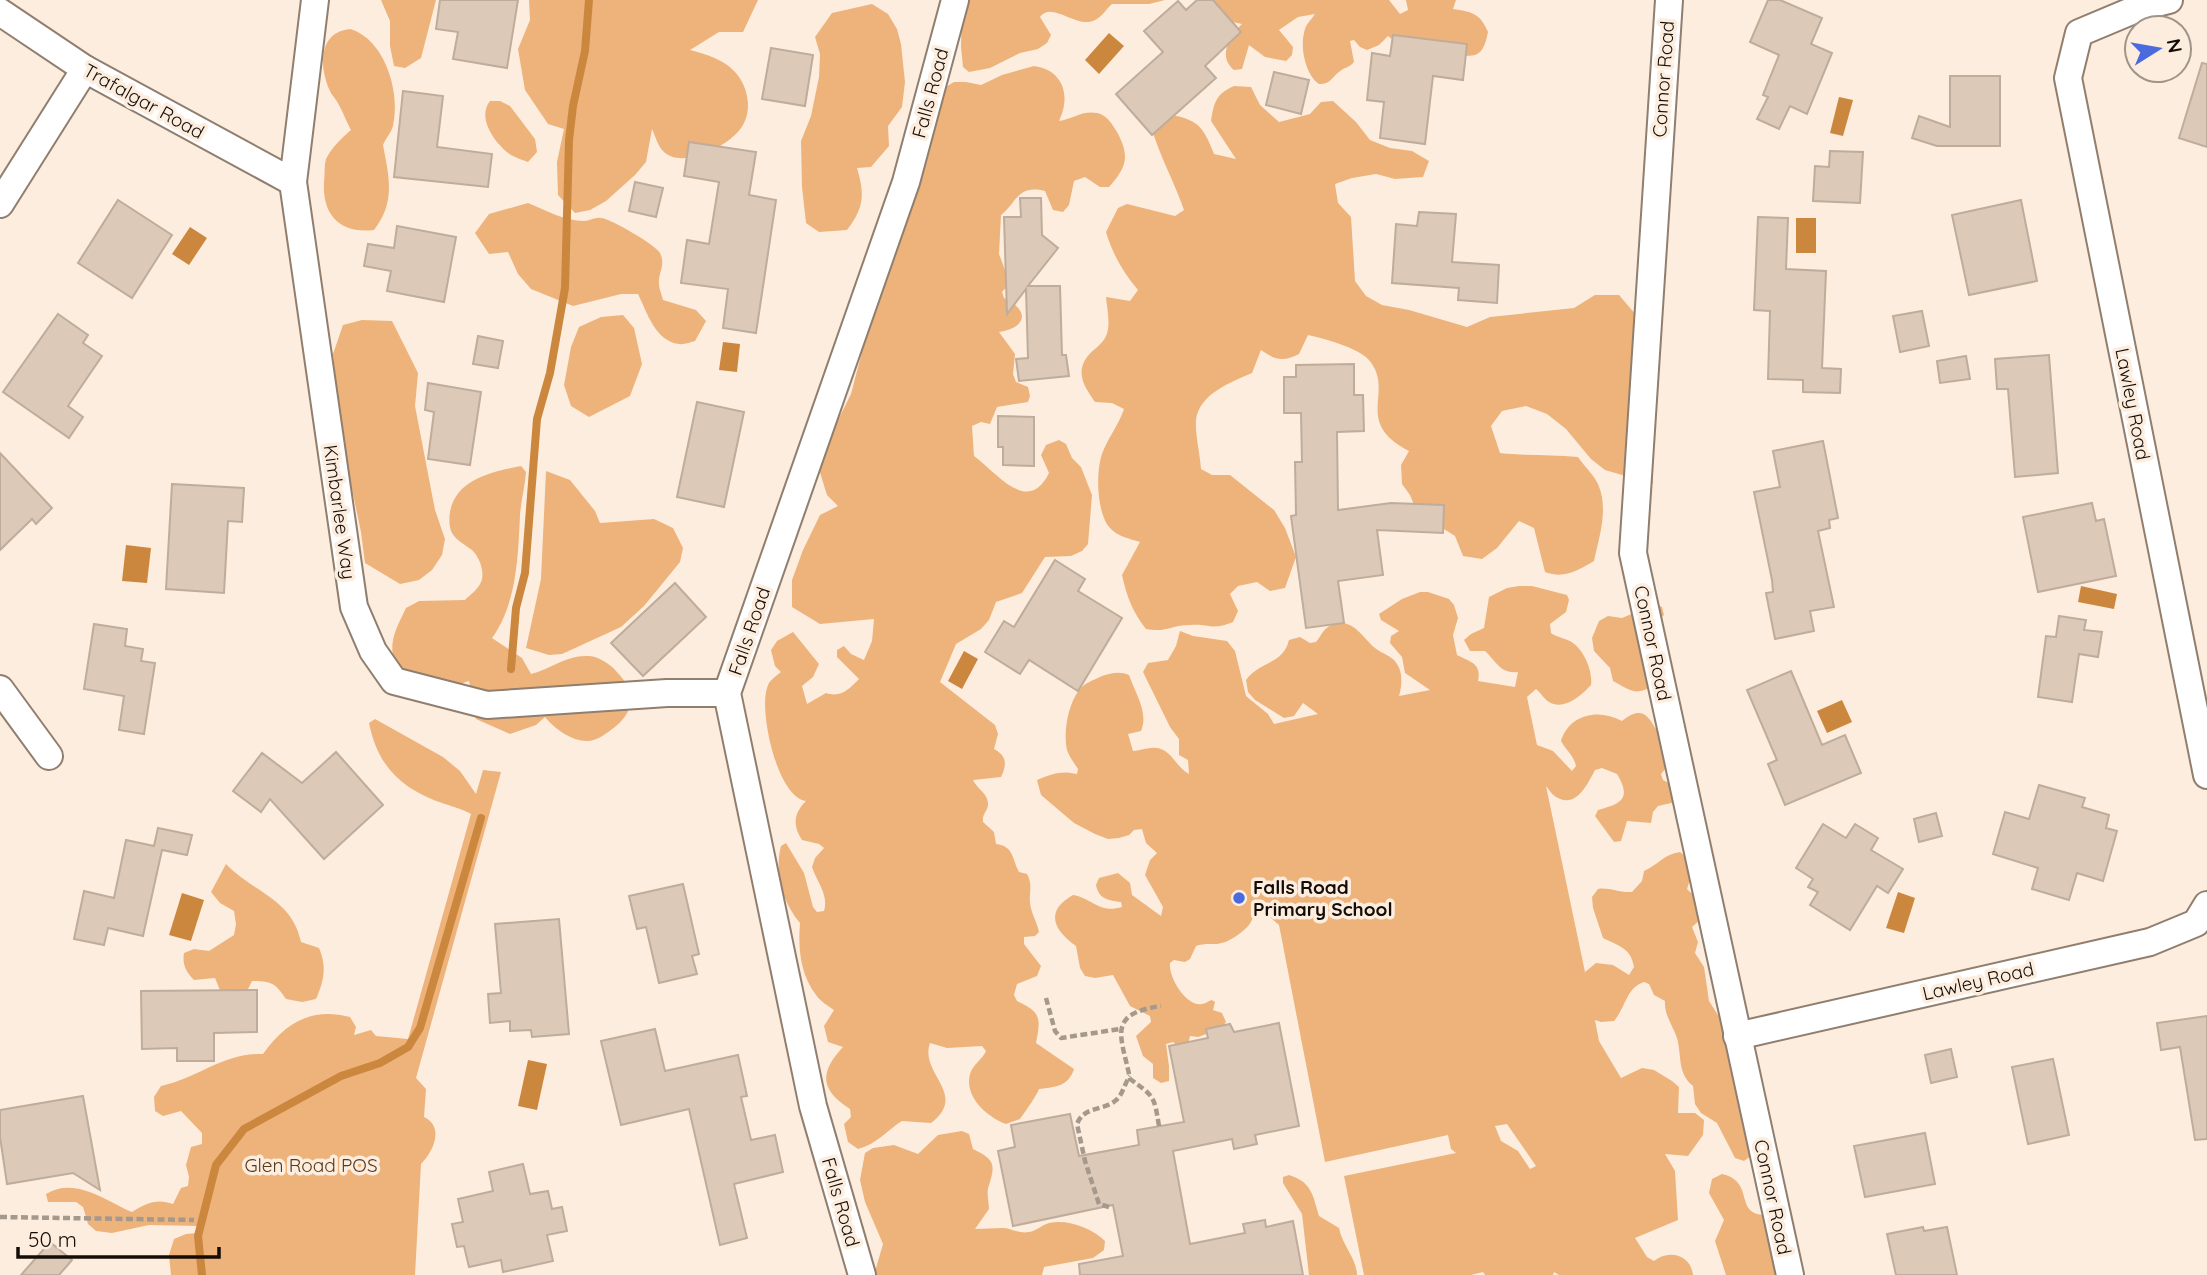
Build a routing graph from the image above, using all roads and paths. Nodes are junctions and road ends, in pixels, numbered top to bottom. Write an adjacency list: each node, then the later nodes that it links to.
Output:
1 (315, 0): 7 (street, Kimbarlee Way)
2 (955, 0): 10 (street, Falls Road)
3 (1668, 0): 17 (street, Connor Road)
4 (2169, 0): 12 (street, Lawley Road)
5 (0, 12): 6 (street, Trafalgar Road)
6 (85, 69): 7 (street, Trafalgar Road); 8 (street)
7 (293, 182): 10 (street, Kimbarlee Way)
8 (0, 204)
9 (0, 689): 11 (street)
10 (727, 693): 23 (street, Falls Road)
11 (48, 756)
12 (2207, 775)
13 (2207, 905): 17 (street, Lawley Road)
14 (1046, 998): 16 (path)
15 (1161, 1006): 16 (path)
16 (1120, 1028): 18 (path)
17 (1737, 1036): 24 (street, Connor Road)
18 (1130, 1076): 19 (path); 20 (path)
19 (1159, 1126)
20 (1109, 1207)
21 (0, 1217): 22 (path)
22 (194, 1220)
23 (862, 1275)
24 (1790, 1275)

